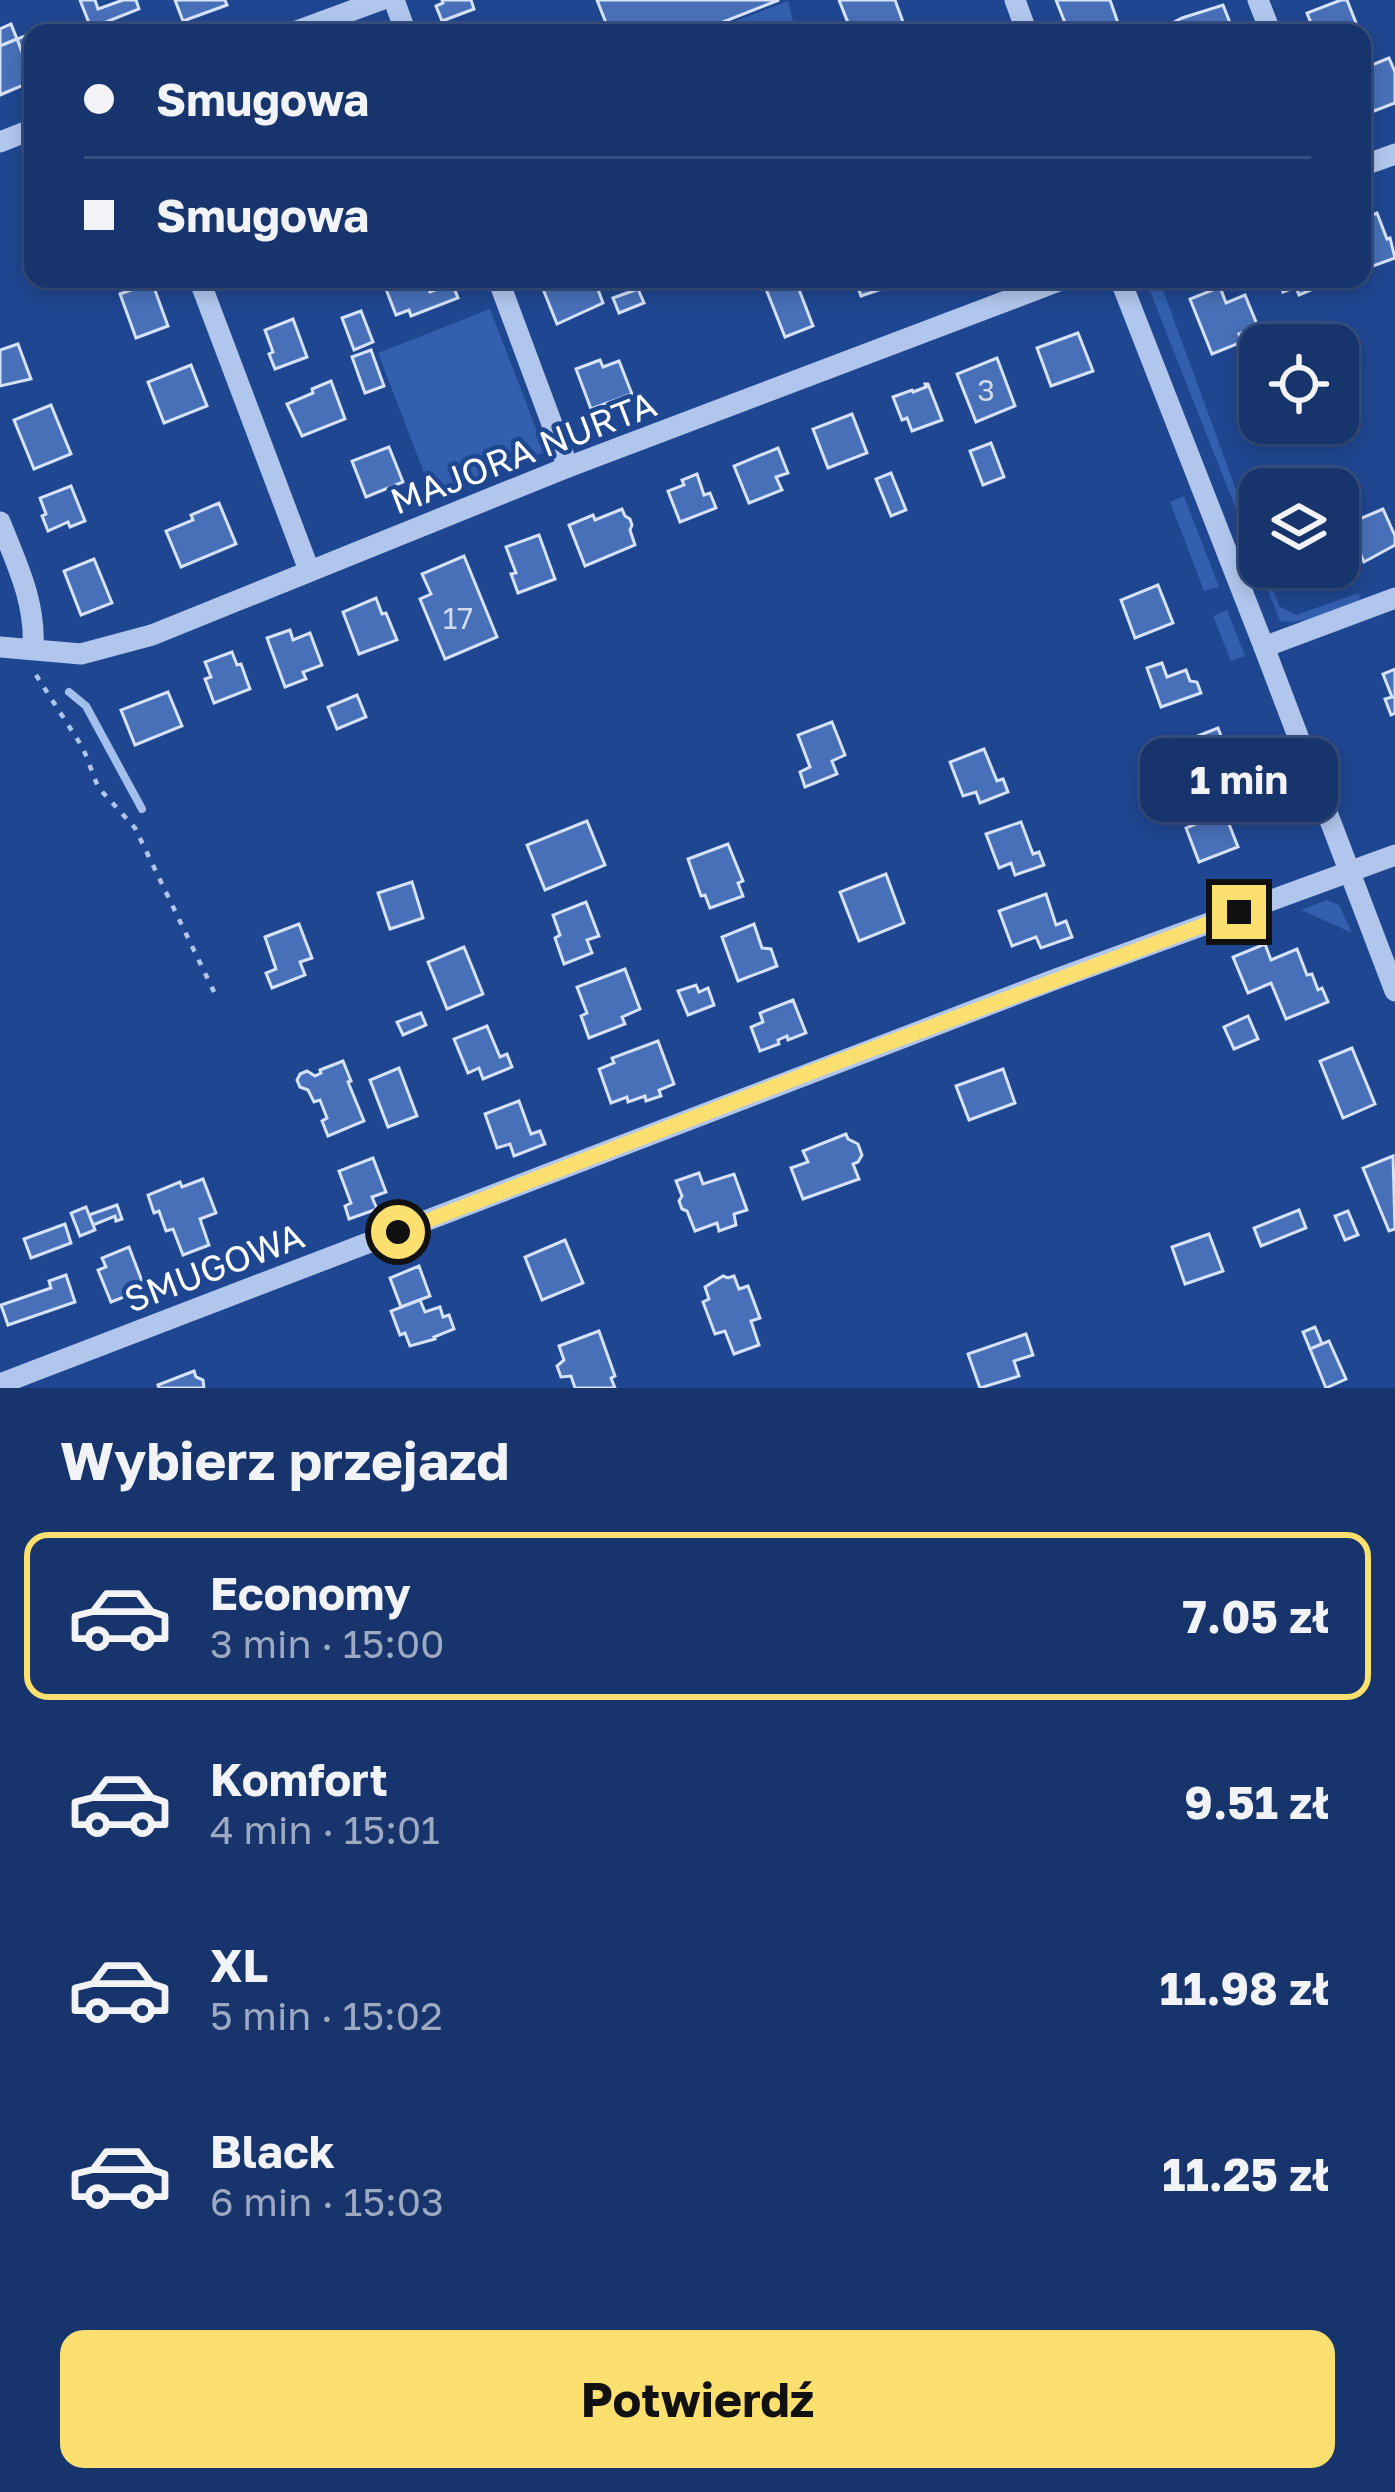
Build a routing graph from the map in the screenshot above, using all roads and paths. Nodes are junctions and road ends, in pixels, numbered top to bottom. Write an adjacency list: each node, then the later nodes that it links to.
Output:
1 (381, 0): 2 (street)
2 (316, 24)
3 (202, 288): 9 (street)
4 (501, 288): 7 (street)
5 (1040, 288): 7 (street, MAJORA NURTA)
6 (1124, 288): 12 (street)
7 (568, 467): 9 (street, MAJORA NURTA)
8 (0, 522): 13 (street)
9 (309, 570): 13 (street, MAJORA NURTA)
10 (1395, 598): 12 (street)
11 (0, 647): 13 (street, MAJORA NURTA)
12 (1264, 647): 15 (street)
13 (33, 659): 17 (path)
14 (1395, 855): 15 (street, SMUGOWA)
15 (1349, 871): 16 (street); 18 (street, SMUGOWA)
16 (1395, 991)
17 (217, 998)
18 (0, 1384)

